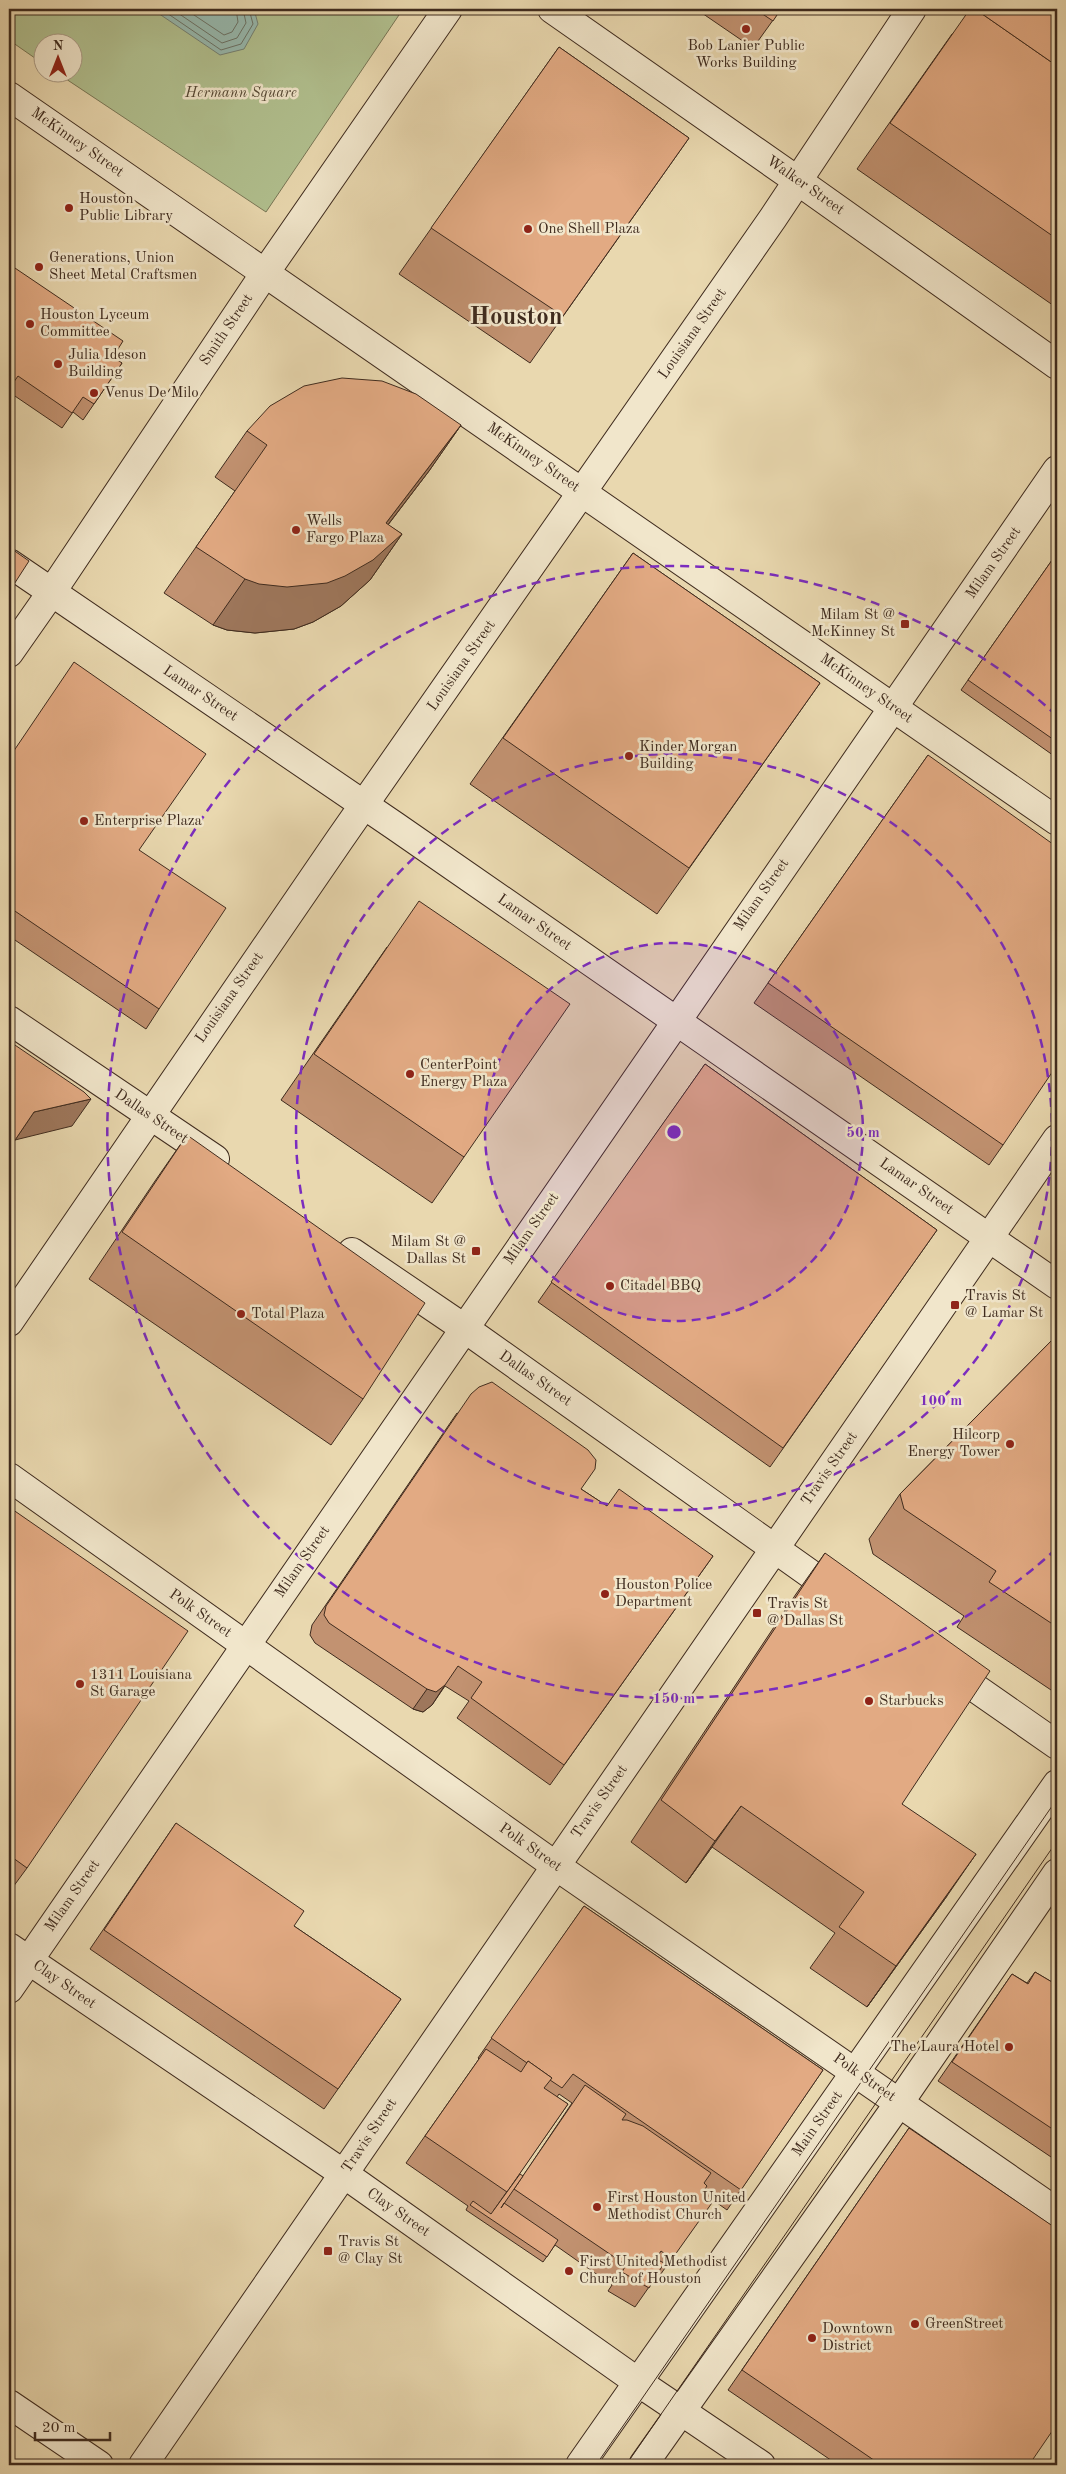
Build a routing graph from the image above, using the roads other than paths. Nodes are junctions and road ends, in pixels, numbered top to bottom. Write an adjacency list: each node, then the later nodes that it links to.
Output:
1 (448, 9): 6 (main road, Smith Street)
2 (552, 9): 5 (main road, Walker Street)
3 (912, 9): 5 (main road, Louisiana Street)
4 (9, 96): 6 (main road, McKinney Street)
5 (798, 180): 7 (main road, Walker Street); 9 (main road, Louisiana Street)
6 (265, 273): 9 (main road, McKinney Street); 11 (main road, Smith Street)
7 (1057, 365)
8 (1057, 470): 13 (main road, Milam Street)
9 (583, 493): 13 (main road, McKinney Street); 14 (main road, Louisiana Street)
10 (9, 563): 11 (main road, Lamar Street)
11 (52, 593): 12 (main road, Smith Street); 14 (main road, Lamar Street)
12 (9, 653)
13 (892, 707): 15 (main road, McKinney Street); 17 (main road, Milam Street)
14 (364, 806): 17 (main road, Lamar Street); 18 (main road, Louisiana Street)
15 (1057, 821)
16 (9, 1020): 18 (main road, Dallas Street)
17 (676, 1021): 21 (main road, Lamar Street); 25 (main road, Milam Street)
18 (150, 1115): 20 (main road, Dallas Street); 24 (main road, Louisiana Street)
19 (1057, 1139): 21 (main road, Travis Street)
20 (236, 1174)
21 (989, 1238): 23 (main road, Lamar Street); 27 (main road, Travis Street)
22 (333, 1239): 25 (main road, Dallas Street)
23 (1057, 1285)
24 (9, 1322)
25 (464, 1328): 27 (main road, Dallas Street); 29 (main road, Milam Street)
26 (9, 1477): 29 (main road, Polk Street)
27 (775, 1549): 28 (main road, Dallas Street); 33 (main road, Travis Street)
28 (858, 1606)
29 (245, 1646): 33 (main road, Polk Street); 35 (main road, Milam Street)
30 (929, 1656): 31 (main road)
31 (1057, 1745)
32 (1057, 1784): 37 (main road, Main Street)
33 (556, 1866): 37 (main road, Polk Street); 39 (main road, Travis Street)
34 (1057, 1873): 38 (main road)
35 (19, 1953): 36 (main road, Milam Street); 39 (main road, Clay Street)
36 (9, 1989)
37 (854, 2072): 38 (main road, Polk Street); 41 (main road, Main Street)
38 (899, 2103): 40 (main road, Polk Street); 43 (main road)
39 (344, 2174): 41 (main road, Clay Street); 45 (main road, Travis Street)
40 (1057, 2212)
41 (638, 2382): 43 (main road, Clay Street); 46 (main road, Main Street)
42 (9, 2404): 44 (main road)
43 (681, 2411): 47 (main road); 48 (main road, Clay Street)
44 (99, 2465)
45 (143, 2465)
46 (580, 2465)
47 (643, 2465)
48 (761, 2465)

